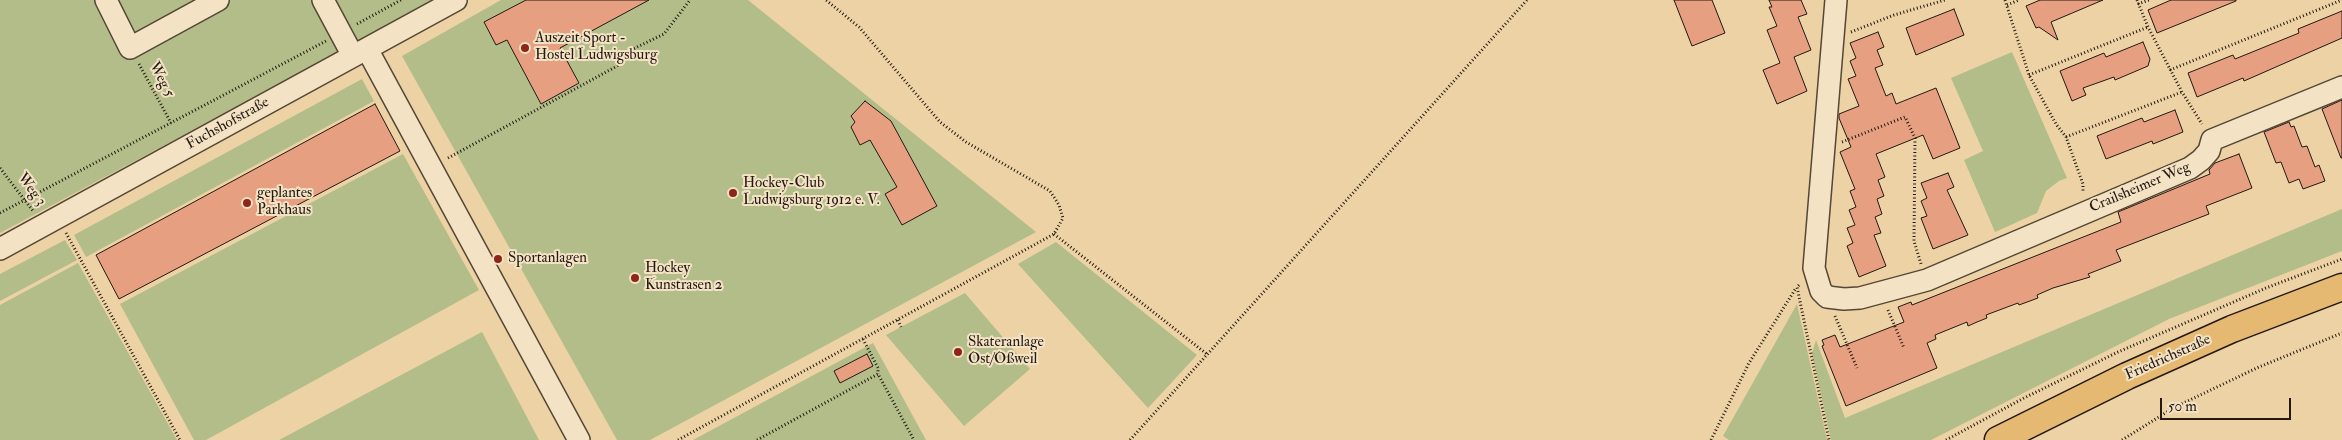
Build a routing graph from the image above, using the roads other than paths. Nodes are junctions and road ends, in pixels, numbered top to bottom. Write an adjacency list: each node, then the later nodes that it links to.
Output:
1 (106, 0): 2 (street)
2 (218, 0)
3 (323, 0): 6 (street)
4 (456, 0): 6 (street, Fuchshofstraße)
5 (1836, 0): 7 (street, Crailsheimer Weg)
6 (360, 52): 8 (street, Fuchshofstraße); 10 (street)
7 (2342, 87)
8 (0, 249)
9 (2342, 287): 11 (main road, Friedrichstraße)
10 (579, 440)
11 (1998, 440)

